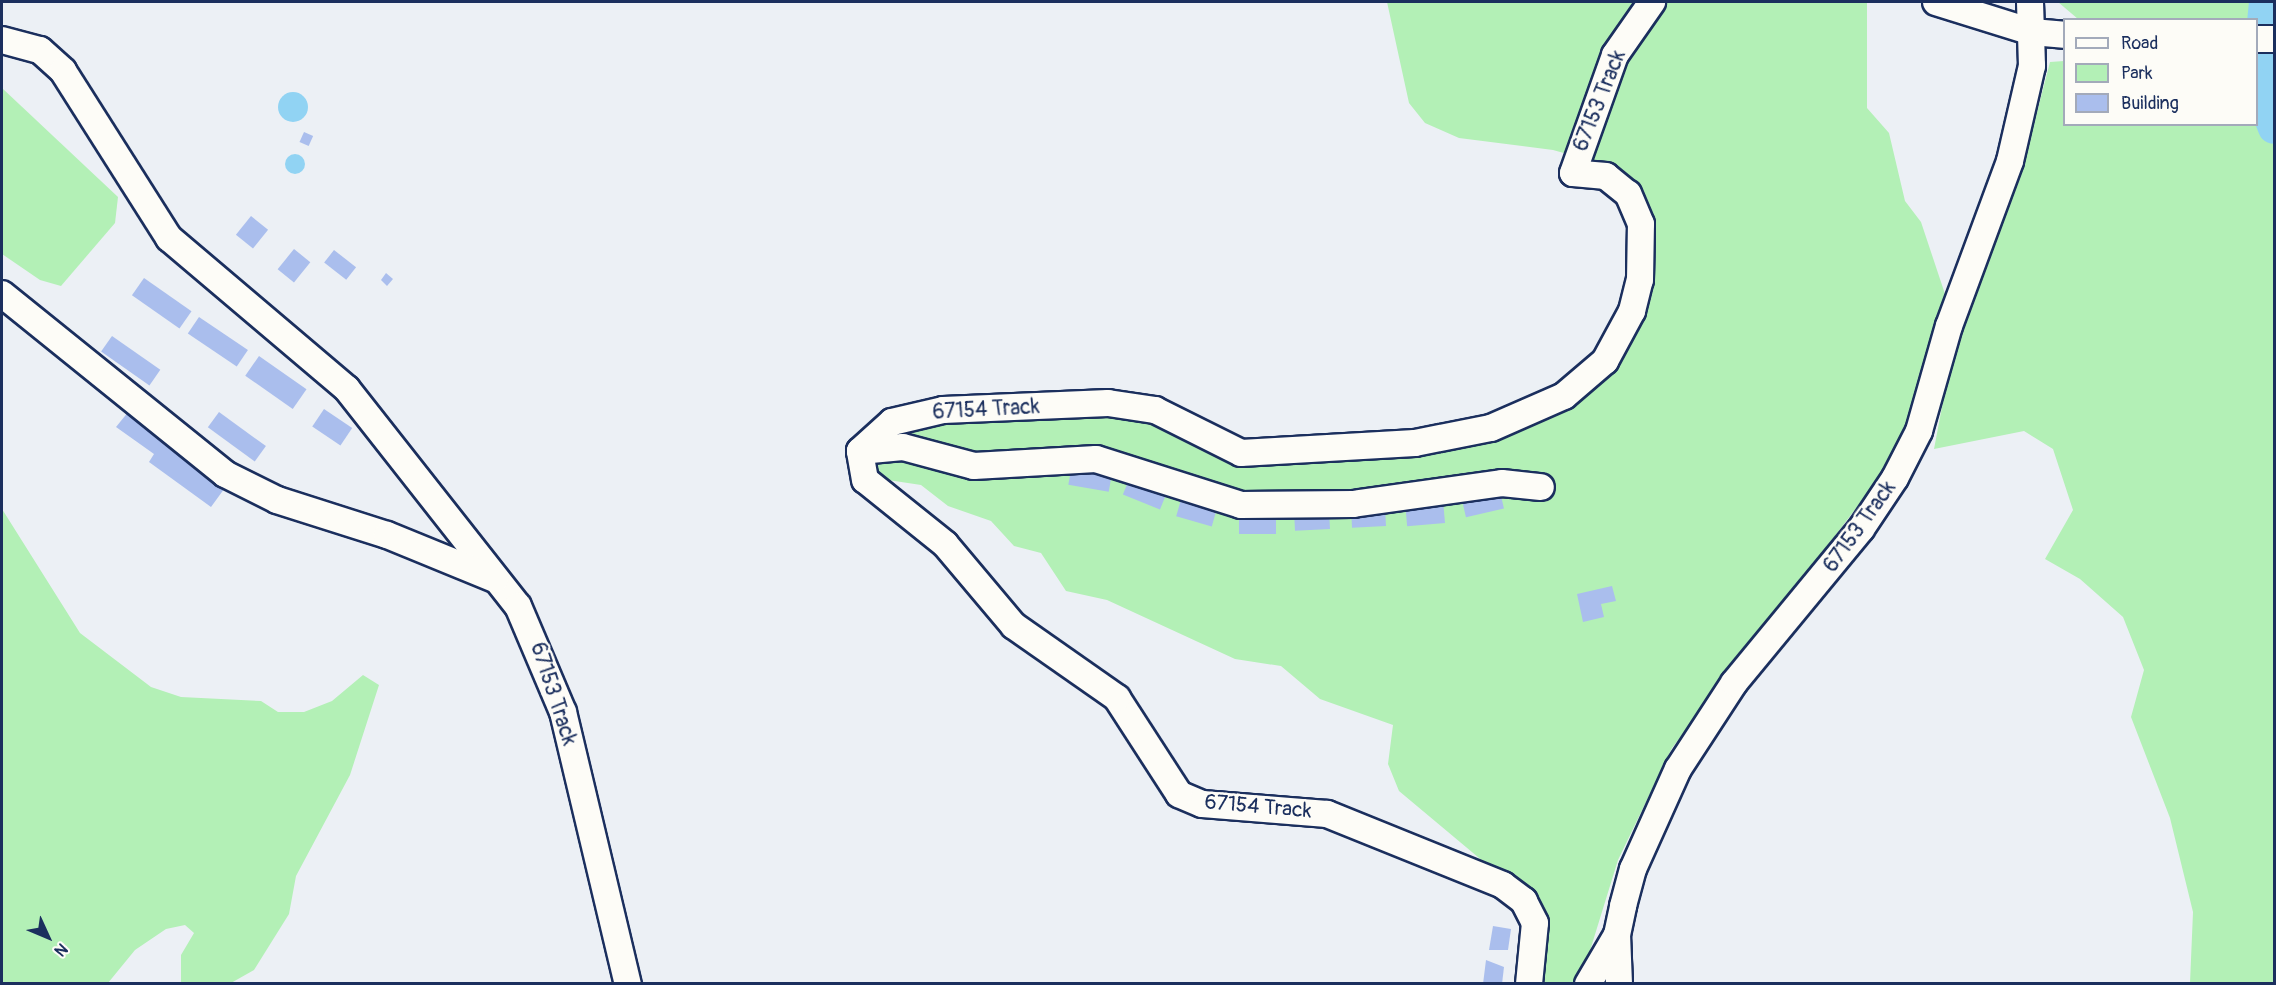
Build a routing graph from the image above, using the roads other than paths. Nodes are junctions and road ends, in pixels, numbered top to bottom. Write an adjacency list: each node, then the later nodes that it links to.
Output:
1 (1652, 2): 9 (street, 67153 Track)
2 (1936, 2): 4 (street)
3 (2030, 2): 4 (street, 67153 Track)
4 (2032, 32): 5 (street); 14 (street, 67153 Track)
5 (2063, 35)
6 (2258, 39): 7 (street)
7 (2274, 39)
8 (2, 40): 13 (street, 67153 Track)
9 (1573, 173): 11 (street, 67154 Track)
10 (2, 294): 13 (street)
11 (860, 451): 12 (street); 16 (street, 67154 Track)
12 (1541, 487)
13 (495, 579): 15 (street, 67153 Track)
14 (1617, 935): 17 (street); 18 (street, 67153 Track)
15 (628, 984)
16 (1529, 984)
17 (1588, 984)
18 (1620, 984)

